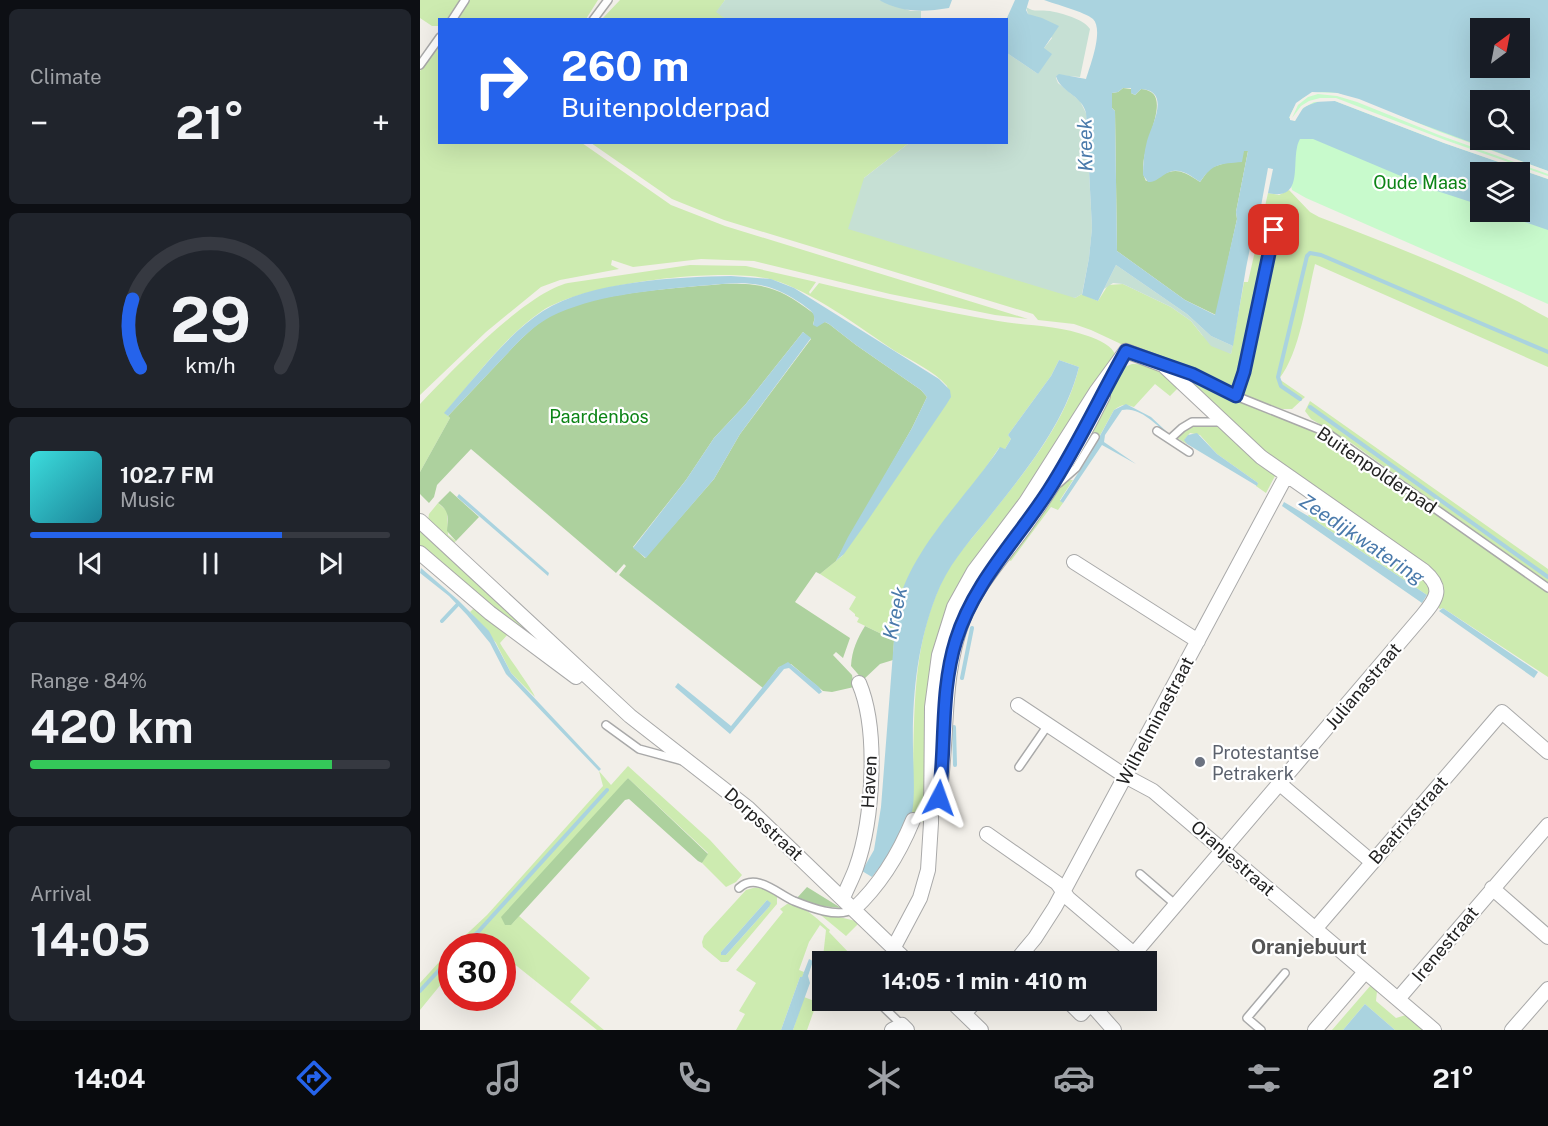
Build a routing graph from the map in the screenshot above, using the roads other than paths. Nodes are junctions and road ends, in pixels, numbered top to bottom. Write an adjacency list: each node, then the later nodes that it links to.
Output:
1 (465, 0): 3 (lane)
2 (608, 0): 4 (lane)
3 (453, 18)
4 (594, 18)
5 (438, 40): 6 (lane)
6 (420, 65)
7 (1274, 230): 10 (lane)
8 (1163, 365): 9 (street, Buitenpolderpad); 10 (lane, Buitenpolderpad); 11 (street)
9 (1115, 369): 17 (street); 34 (street)
10 (1236, 396): 21 (lane, Buitenpolderpad)
11 (1222, 422): 14 (lane); 16 (street)
12 (1157, 431): 14 (lane)
13 (1095, 437): 17 (lane)
14 (1170, 440): 15 (lane)
15 (1189, 452)
16 (1286, 476): 22 (street, Wilhelminastraat); 32 (street, Julianastraat)
17 (1049, 490): 34 (street)
18 (420, 521): 24 (street, Dorpsstraat)
19 (420, 553): 24 (street, Dorpsstraat)
20 (1074, 562): 22 (street)
21 (1548, 588)
22 (1198, 641): 31 (street, Wilhelminastraat)
23 (859, 682): 40 (street, Haven)
24 (611, 699): 29 (street, Dorpsstraat)
25 (1018, 705): 27 (street, Oranjestraat)
26 (606, 724): 29 (lane)
27 (1048, 725): 30 (lane); 31 (street, Oranjestraat)
28 (1548, 752): 38 (street, Beatrixstraat)
29 (693, 764): 45 (street, Dorpsstraat)
30 (1019, 767)
31 (1125, 776): 37 (street, Oranjestraat); 43 (street, Wilhelminastraat)
32 (1280, 784): 37 (street, Julianastraat); 38 (street)
33 (913, 820): 44 (street)
34 (931, 823): 50 (street)
35 (1548, 825): 42 (street, Irenestraat)
36 (987, 834): 43 (street)
37 (1223, 850): 46 (street, Julianastraat); 48 (street, Oranjestraat)
38 (1372, 862): 48 (street, Beatrixstraat)
39 (1140, 874): 46 (lane)
40 (850, 881): 44 (street); 45 (street, Haven)
41 (739, 888): 47 (lane)
42 (1492, 888): 49 (street, Irenestraat); 58 (street, Irenestraat)
43 (1064, 892): 52 (street, Wilhelminastraat); 53 (street)
44 (868, 894): 47 (street)
45 (843, 898): 47 (street, Dorpsstraat)
46 (1176, 905): 54 (street, Julianastraat)
47 (854, 909): 50 (street, Dorpsstraat)
48 (1314, 929): 55 (street, Oranjestraat)
49 (1548, 937)
50 (894, 947): 51 (street, Dorpsstraat)
51 (898, 951)
52 (1024, 951)
53 (1123, 951)
54 (1136, 951)
55 (1365, 972): 58 (street, Oranjestraat); 66 (street)
56 (1285, 973): 65 (lane)
57 (1548, 989): 68 (street)
58 (1398, 999): 67 (street, Oranjestraat)
59 (885, 1011): 62 (lane)
60 (1100, 1011): 64 (street)
61 (964, 1013): 63 (street)
62 (900, 1028)
63 (980, 1030)
64 (1114, 1030)
65 (1261, 1030)
66 (1315, 1030)
67 (1434, 1030)
68 (1512, 1030)

